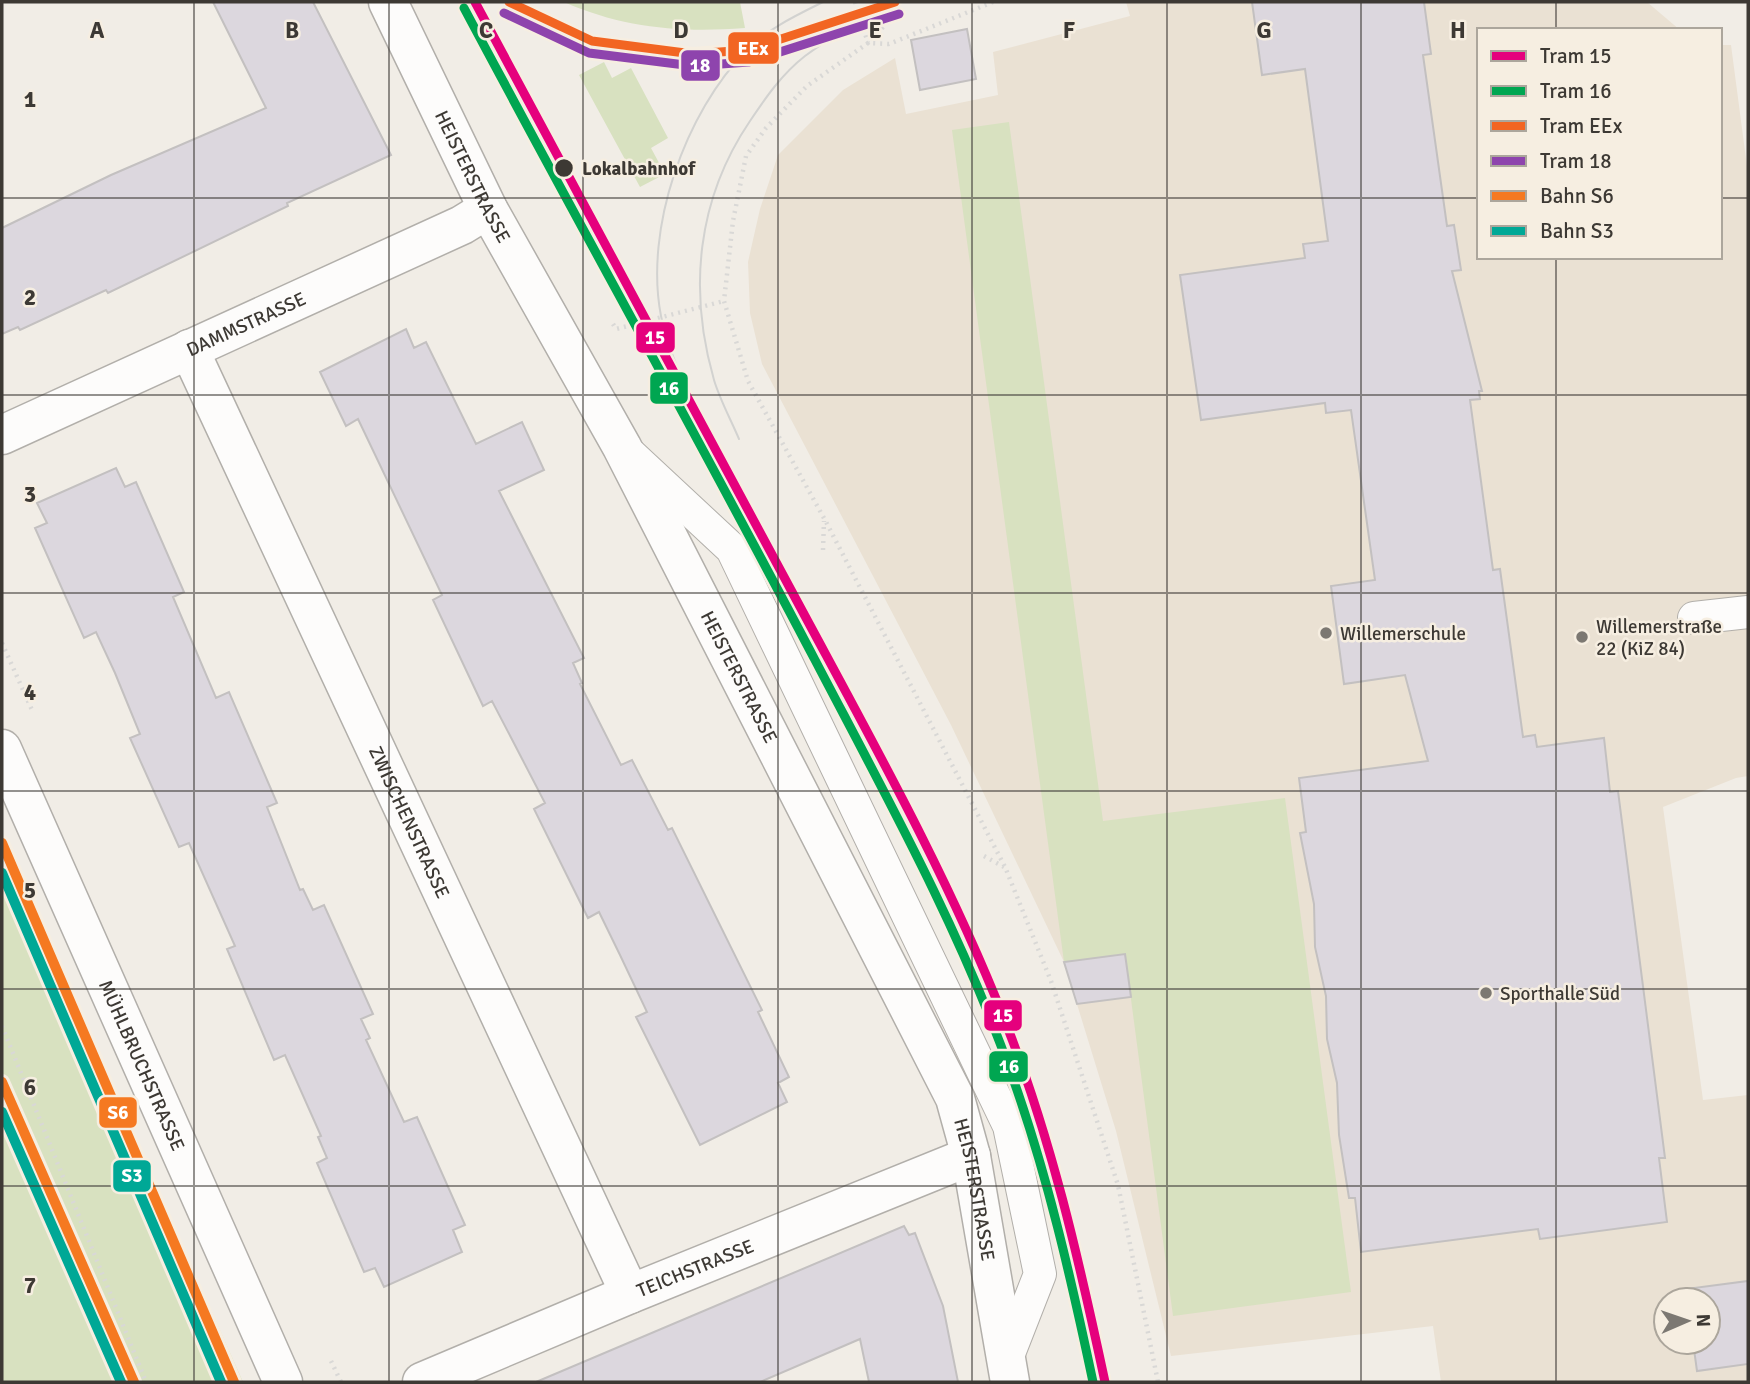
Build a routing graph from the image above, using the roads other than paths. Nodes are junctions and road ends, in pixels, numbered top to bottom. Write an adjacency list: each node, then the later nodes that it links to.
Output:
1 (388, 2): 2 (street, HEISTERSTRASSE)
2 (488, 209): 3 (street, DAMMSTRASSE); 5 (street, HEISTERSTRASSE)
3 (189, 349): 4 (street, DAMMSTRASSE); 10 (street, ZWISCHENSTRASSE)
4 (2, 435)
5 (622, 447): 9 (street, HEISTERSTRASSE); 11 (lane)
6 (1748, 612): 7 (lane)
7 (1694, 618)
8 (2, 749): 12 (street, MÜHLBRUCHSTRASSE)
9 (971, 1156): 10 (street, TEICHSTRASSE); 11 (street, HEISTERSTRASSE)
10 (630, 1294): 13 (street, TEICHSTRASSE)
11 (1008, 1372)
12 (283, 1382)
13 (422, 1382)

